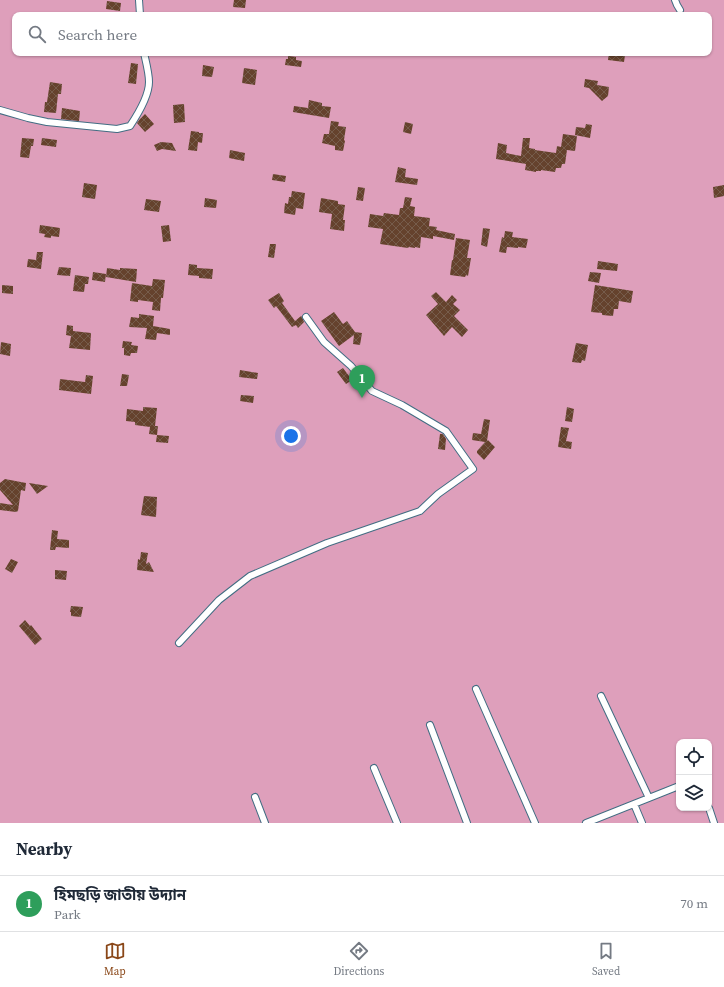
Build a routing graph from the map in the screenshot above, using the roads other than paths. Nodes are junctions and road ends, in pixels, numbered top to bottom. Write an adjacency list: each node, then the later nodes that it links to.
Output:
1 (139, 0): 4 (street)
2 (675, 0): 3 (street)
3 (680, 10)
4 (140, 12)
5 (145, 56): 6 (street)
6 (0, 110)
7 (306, 317): 8 (street)
8 (179, 643)
9 (476, 689): 21 (street)
10 (601, 696): 15 (street)
11 (430, 725): 20 (street)
12 (374, 768): 19 (street)
13 (676, 787): 15 (street)
14 (255, 797): 18 (street)
15 (649, 798): 16 (street)
16 (634, 804): 22 (street); 23 (street)
17 (710, 811): 24 (street)
18 (265, 823)
19 (397, 823)
20 (466, 823)
21 (535, 823)
22 (586, 823)
23 (642, 823)
24 (714, 823)

